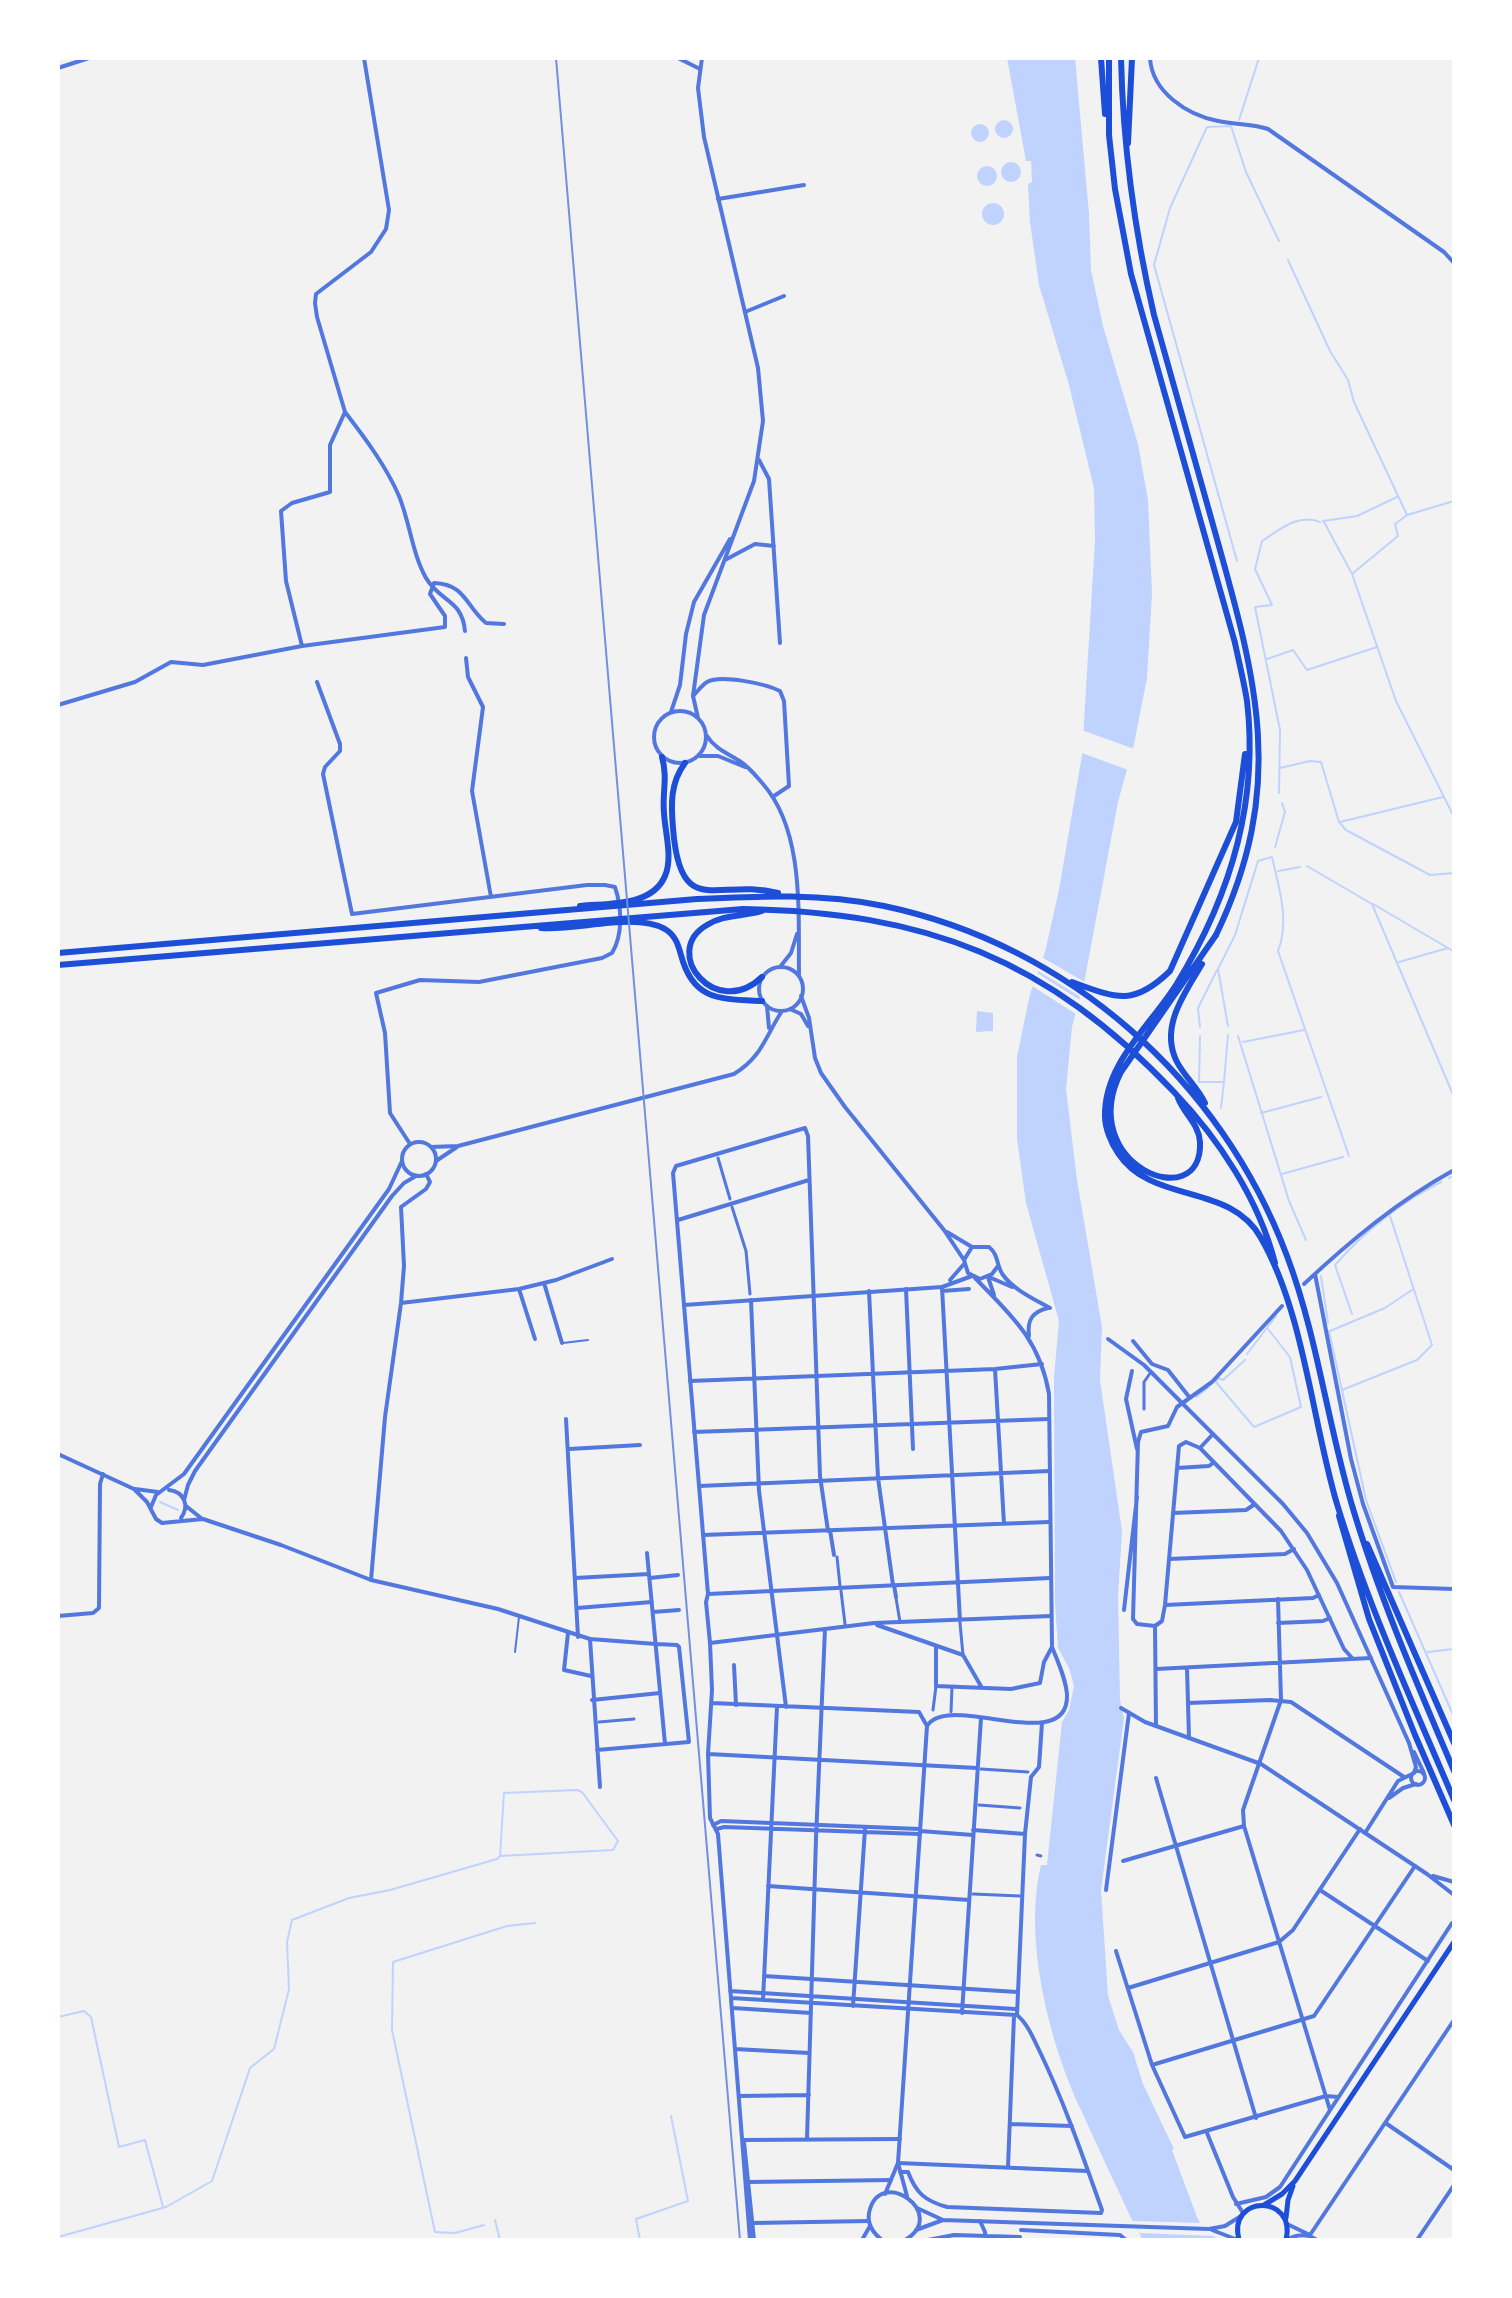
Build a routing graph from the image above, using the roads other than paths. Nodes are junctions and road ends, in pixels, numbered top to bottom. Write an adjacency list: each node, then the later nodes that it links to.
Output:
1 (89, 58): 12 (street)
2 (364, 58): 21 (street)
3 (678, 58): 11 (street)
4 (692, 58): 11 (street)
5 (702, 58): 13 (street)
6 (1101, 58): 14 (highway)
7 (1109, 58): 14 (highway)
8 (1121, 58): 15 (highway)
9 (1132, 58): 15 (highway)
10 (1150, 58): 18 (street)
11 (685, 60): 13 (street)
12 (58, 68)
13 (700, 69): 17 (street)
14 (1109, 135): 30 (highway)
15 (1127, 162): 50 (highway)
16 (804, 185): 17 (street)
17 (718, 199): 20 (street)
18 (1454, 263)
19 (784, 296): 20 (street)
20 (745, 312): 22 (street)
21 (345, 412): 26 (street); 31 (street)
22 (759, 460): 23 (street); 24 (street)
23 (735, 531): 25 (street); 36 (street)
24 (774, 546): 25 (street); 29 (street)
25 (725, 560): 34 (street)
26 (431, 585): 27 (street); 28 (street); 31 (street)
27 (504, 624)
28 (465, 631)
29 (780, 643)
30 (1235, 643): 56 (highway); 61 (highway)
31 (302, 646): 35 (street)
32 (466, 658): 45 (street)
33 (317, 682): 45 (street)
34 (693, 696): 37 (street); 43 (street)
35 (58, 705)
36 (671, 712): 37 (street); 39 (street)
37 (698, 718): 38 (street)
38 (707, 736): 40 (street); 42 (street)
39 (662, 757): 41 (street); 47 (highway)
40 (698, 757): 41 (street); 42 (street)
41 (685, 763): 44 (highway)
42 (751, 770): 43 (street)
43 (774, 796): 49 (street)
44 (785, 895): 47 (highway); 56 (highway)
45 (492, 898): 67 (street)
46 (769, 909): 48 (highway); 55 (highway); 65 (highway)
47 (513, 915): 51 (highway)
48 (522, 926): 52 (highway); 58 (highway)
49 (798, 929): 53 (street); 54 (street)
50 (1216, 935): 61 (highway); 66 (highway)
51 (58, 953)
52 (58, 965)
53 (780, 967): 54 (street); 55 (street)
54 (799, 976): 57 (street)
55 (762, 977): 58 (street)
56 (1066, 980): 66 (highway)
57 (801, 996): 59 (street); 62 (street)
58 (765, 1003): 60 (street); 63 (street)
59 (790, 1009): 60 (street); 62 (street)
60 (782, 1011): 63 (street)
61 (1157, 1016): 64 (highway)
62 (811, 1031): 80 (street)
63 (769, 1032): 68 (street)
64 (1119, 1070): 65 (highway); 84 (highway)
65 (1176, 1095): 84 (highway)
66 (1208, 1110): 155 (highway)
67 (410, 1144): 69 (street); 71 (street)
68 (458, 1146): 69 (street); 72 (street)
69 (431, 1147): 72 (street)
70 (718, 1158): 77 (street)
71 (402, 1161): 75 (street); 149 (street)
72 (436, 1161): 74 (street)
73 (1454, 1170): 86 (street)
74 (426, 1174): 75 (street); 100 (street)
75 (416, 1176): 151 (street)
76 (809, 1180): 79 (street); 79 (street); 97 (street)
77 (730, 1199)
78 (732, 1207): 98 (street)
79 (677, 1220): 101 (street)
80 (944, 1230): 81 (street); 83 (street)
81 (972, 1247): 83 (street); 85 (street)
82 (612, 1259): 89 (street)
83 (964, 1262): 87 (street); 93 (street)
84 (1275, 1263): 153 (highway)
85 (998, 1266): 88 (street); 95 (street)
86 (1315, 1274): 90 (street); 177 (street)
87 (973, 1277): 88 (street); 93 (street); 99 (street)
88 (988, 1277): 95 (street); 99 (street)
89 (544, 1283): 91 (street); 108 (street)
90 (1304, 1284)
91 (519, 1289): 100 (street); 104 (street)
92 (906, 1289): 93 (street); 96 (street); 113 (street)
93 (942, 1289): 94 (street); 111 (street)
94 (969, 1289)
95 (1018, 1289): 103 (street)
96 (869, 1291): 97 (street); 115 (street)
97 (813, 1296): 98 (street); 116 (street)
98 (750, 1297): 101 (street); 117 (street)
99 (995, 1297): 103 (street)
100 (401, 1303): 174 (street)
101 (684, 1305): 118 (street)
102 (1282, 1306): 119 (street)
103 (1029, 1338): 109 (street)
104 (535, 1339)
105 (1108, 1339): 114 (street)
106 (588, 1340): 108 (lane)
107 (1133, 1341): 119 (street)
108 (562, 1343)
109 (1042, 1364): 110 (street); 123 (street)
110 (995, 1369): 111 (street); 124 (street)
111 (947, 1371): 113 (street); 125 (street)
112 (1132, 1371): 137 (street)
113 (911, 1372): 115 (street); 126 (street)
114 (1151, 1372): 120 (street); 121 (street)
115 (873, 1373): 116 (street); 127 (street)
116 (816, 1375): 117 (street); 128 (street)
117 (754, 1378): 118 (street); 129 (street)
118 (690, 1381): 130 (street)
119 (1190, 1398): 120 (street)
120 (1183, 1404): 131 (street); 137 (street)
121 (1144, 1409)
122 (566, 1419): 134 (street)
123 (1049, 1419): 124 (street); 140 (street)
124 (999, 1420): 125 (street); 142 (street)
125 (950, 1422): 126 (street); 143 (street)
126 (912, 1424): 127 (street); 135 (street)
127 (875, 1425): 128 (street); 144 (street)
128 (818, 1428): 129 (street); 145 (street)
129 (756, 1430): 130 (street); 146 (street)
130 (694, 1432): 147 (street)
131 (1213, 1434): 133 (street); 211 (street)
132 (640, 1445): 134 (street)
133 (1200, 1448): 138 (street); 139 (street)
134 (569, 1449): 172 (street)
135 (913, 1449)
136 (58, 1454): 141 (street)
137 (1139, 1455): 150 (street)
138 (1213, 1462): 139 (street); 152 (street)
139 (1177, 1468): 156 (street)
140 (1050, 1471): 142 (street); 159 (street)
141 (103, 1473): 148 (street); 189 (street)
142 (1001, 1473): 143 (street); 160 (street)
143 (954, 1475): 144 (street); 161 (street)
144 (878, 1478): 145 (street); 162 (street)
145 (820, 1480): 146 (street); 163 (street)
146 (758, 1483): 147 (street); 164 (street)
147 (699, 1486): 165 (street)
148 (134, 1489): 149 (street); 154 (street)
149 (163, 1491): 151 (street); 154 (street)
150 (1138, 1495): 187 (street); 198 (street)
151 (185, 1503): 157 (street); 158 (street)
152 (1255, 1504): 156 (street); 166 (street)
153 (1338, 1508): 260 (highway); 262 (highway)
154 (152, 1509): 158 (street)
155 (1353, 1510): 243 (highway); 252 (highway)
156 (1173, 1513): 169 (street)
157 (203, 1519): 158 (street); 174 (street)
158 (180, 1520)
159 (1049, 1522): 160 (street); 173 (street)
160 (1004, 1524): 161 (street)
161 (956, 1526): 162 (street); 175 (street)
162 (884, 1529): 163 (street); 176 (street)
163 (829, 1530): 164 (street); 168 (street)
164 (764, 1533): 165 (street); 178 (street)
165 (703, 1535): 179 (street)
166 (1294, 1549): 169 (street); 180 (street)
167 (647, 1553): 171 (street)
168 (835, 1556): 197 (street)
169 (1169, 1559): 184 (street)
170 (678, 1575): 171 (street)
171 (650, 1576): 172 (street); 183 (street)
172 (575, 1578): 185 (street)
173 (1050, 1578): 175 (street); 191 (street)
174 (371, 1580): 190 (street)
175 (957, 1583): 176 (street); 193 (street)
176 (894, 1585): 178 (street); 181 (street)
177 (1454, 1589)
178 (772, 1591): 179 (street); 201 (street)
179 (708, 1594): 204 (street)
180 (1319, 1595): 182 (street); 192 (street)
181 (896, 1597): 194 (street)
182 (1278, 1599): 184 (street); 196 (street)
183 (652, 1602): 185 (street); 188 (street)
184 (1165, 1605): 198 (street)
185 (577, 1608): 202 (street)
186 (679, 1610): 188 (street)
187 (1124, 1610)
188 (653, 1612): 205 (street)
189 (58, 1616)
190 (519, 1616): 200 (street); 209 (lane)
191 (1051, 1616): 193 (street); 207 (street)
192 (1330, 1618): 196 (street); 208 (street)
193 (960, 1621): 195 (street); 210 (street)
194 (900, 1622)
195 (874, 1623): 199 (street); 206 (street)
196 (1278, 1623): 214 (street)
197 (845, 1624)
198 (1155, 1626): 217 (street)
199 (825, 1629): 201 (street); 230 (street)
200 (568, 1633): 202 (street); 218 (street)
201 (777, 1635): 204 (street); 229 (street)
202 (578, 1637): 203 (street)
203 (590, 1639): 205 (street); 218 (street)
204 (710, 1643): 225 (street)
205 (656, 1644): 222 (street); 244 (street)
206 (936, 1647): 210 (street); 219 (street)
207 (1052, 1647): 221 (street); 238 (street)
208 (1344, 1649): 212 (street); 213 (street)
209 (515, 1652)
210 (963, 1655): 221 (street)
211 (1371, 1658): 212 (street); 242 (street)
212 (1353, 1659): 213 (street)
213 (1336, 1661): 214 (street)
214 (1280, 1663): 216 (street); 224 (street)
215 (734, 1665): 227 (street)
216 (1187, 1667): 217 (street); 226 (street)
217 (1156, 1669): 240 (street)
218 (591, 1676): 223 (street)
219 (936, 1686): 220 (street); 232 (street)
220 (952, 1687): 221 (street); 233 (street)
221 (982, 1688)
222 (660, 1693): 223 (street); 244 (street)
223 (592, 1700): 245 (street)
224 (1281, 1700): 226 (street); 250 (street); 256 (street)
225 (712, 1703): 227 (street); 246 (street)
226 (1188, 1703): 241 (street)
227 (736, 1705): 228 (street)
228 (777, 1707): 229 (street); 247 (street)
229 (786, 1707): 230 (street)
230 (822, 1708): 239 (street); 248 (street)
231 (1121, 1708): 234 (street)
232 (933, 1710)
233 (951, 1712)
234 (1129, 1713): 240 (street); 283 (street)
235 (981, 1718): 238 (street); 239 (street); 251 (street)
236 (634, 1719): 237 (street)
237 (599, 1722)
238 (1042, 1723): 275 (street)
239 (927, 1726): 249 (street)
240 (1156, 1726): 241 (street)
241 (1189, 1738): 250 (street)
242 (1409, 1743): 254 (street); 255 (street)
243 (1454, 1743)
244 (665, 1744): 245 (street)
245 (597, 1750): 259 (street)
246 (708, 1754): 247 (street); 268 (street)
247 (774, 1757): 248 (street); 265 (street)
248 (821, 1759): 249 (street); 269 (street)
249 (924, 1764): 251 (street); 272 (street)
250 (1261, 1764): 267 (street); 271 (street)
251 (979, 1768): 253 (street); 273 (street)
252 (1454, 1771)
253 (1028, 1772)
254 (1413, 1774): 255 (street); 256 (street); 258 (street)
255 (1424, 1775): 258 (street)
256 (1404, 1777): 261 (street)
257 (1156, 1778): 276 (street)
258 (1418, 1784): 260 (street); 261 (street)
259 (600, 1787)
260 (1438, 1788): 266 (highway)
261 (1387, 1800): 274 (street)
262 (1454, 1800)
263 (979, 1805): 264 (street)
264 (1020, 1808)
265 (771, 1825): 268 (street); 269 (street); 281 (street)
266 (1454, 1825)
267 (1244, 1826): 276 (street); 293 (street)
268 (715, 1827): 304 (street)
269 (816, 1827): 270 (street); 282 (street)
270 (865, 1829): 272 (street); 285 (street)
271 (1360, 1829): 274 (street); 284 (street)
272 (920, 1831): 273 (street); 288 (street)
273 (973, 1832): 275 (street); 290 (street)
274 (1365, 1833): 278 (street)
275 (1025, 1834): 306 (street)
276 (1174, 1846): 277 (street); 297 (street)
277 (1123, 1861)
278 (1415, 1866): 279 (street); 292 (street)
279 (1427, 1874): 280 (street); 287 (street)
280 (1454, 1882)
281 (768, 1886): 282 (street); 298 (street)
282 (814, 1889): 285 (street); 299 (street)
283 (1106, 1890)
284 (1320, 1890): 292 (street); 293 (street)
285 (861, 1892): 288 (street); 300 (street)
286 (973, 1894): 289 (street)
287 (1454, 1895)
288 (916, 1896): 290 (street); 301 (street)
289 (1020, 1896)
290 (969, 1900): 303 (street)
291 (1452, 1923): 296 (street)
292 (1374, 1926): 296 (street); 320 (street)
293 (1279, 1942): 297 (street); 320 (street)
294 (1452, 1946): 347 (main road)
295 (1116, 1951): 302 (street)
296 (1428, 1961): 331 (street)
297 (1209, 1963): 302 (street); 324 (street)
298 (764, 1976): 299 (street); 305 (street)
299 (811, 1979): 300 (street); 307 (street)
300 (855, 1981): 301 (street); 309 (street)
301 (910, 1986): 303 (street); 311 (street)
302 (1128, 1988): 327 (street)
303 (963, 1989): 306 (street); 313 (street)
304 (730, 1991): 305 (street); 308 (street)
305 (764, 1992): 307 (street); 310 (street)
306 (1017, 1992): 319 (street)
307 (811, 1995): 309 (street); 312 (street)
308 (731, 1998): 310 (street); 315 (street)
309 (853, 1998): 311 (street); 314 (street)
310 (763, 2000): 312 (street)
311 (909, 2001): 313 (street); 316 (street)
312 (811, 2002): 314 (street); 317 (street)
313 (962, 2004): 318 (street); 319 (street)
314 (853, 2006): 316 (street)
315 (732, 2008): 317 (street); 325 (street)
316 (909, 2009): 318 (street); 339 (street)
317 (811, 2013): 326 (street)
318 (962, 2013): 319 (street)
319 (1016, 2013): 322 (street); 323 (street)
320 (1303, 2020): 324 (street); 330 (street)
321 (1454, 2020): 334 (street)
322 (1014, 2035): 323 (street); 335 (street)
323 (1032, 2036): 336 (street)
324 (1232, 2040): 327 (street); 333 (street)
325 (735, 2049): 326 (street); 329 (street)
326 (810, 2053): 328 (street)
327 (1152, 2065): 337 (street)
328 (809, 2095): 329 (street); 338 (street)
329 (739, 2096): 340 (street)
330 (1326, 2096): 331 (street); 332 (street); 333 (street)
331 (1338, 2097): 332 (street)
332 (1330, 2110): 352 (street)
333 (1256, 2118): 337 (street)
334 (1386, 2123): 343 (street); 368 (street)
335 (1011, 2124): 336 (street); 342 (street)
336 (1074, 2126): 344 (street)
337 (1207, 2133): 352 (street)
338 (807, 2139): 339 (street); 340 (street)
339 (900, 2139): 341 (street)
340 (743, 2140): 348 (street); 370 (street)
341 (898, 2163): 342 (street); 345 (street); 346 (street)
342 (1008, 2167): 344 (street)
343 (1454, 2170)
344 (1087, 2171): 345 (street)
345 (900, 2172): 351 (street)
346 (891, 2180): 348 (street); 350 (street)
347 (1295, 2181): 353 (main road); 360 (main road)
348 (749, 2182): 361 (street)
349 (1454, 2185): 378 (street)
350 (885, 2194): 351 (street); 362 (street)
351 (907, 2196): 355 (street)
352 (1236, 2204): 354 (street); 356 (street)
353 (1264, 2205): 354 (main road); 360 (main road)
354 (1253, 2206): 356 (main road)
355 (917, 2208): 357 (street); 364 (street)
356 (1242, 2214): 363 (street); 375 (main road)
357 (943, 2220): 358 (street); 364 (street)
358 (980, 2221): 359 (street); 366 (street)
359 (1022, 2222): 363 (street); 365 (street)
360 (1286, 2222): 368 (street); 376 (main road)
361 (753, 2223): 362 (street); 370 (street)
362 (869, 2223): 371 (street); 372 (street)
363 (1209, 2229): 375 (street)
364 (916, 2230): 369 (street)
365 (1021, 2230): 367 (street); 374 (street)
366 (986, 2238): 367 (street); 373 (street)
367 (1020, 2238)
368 (1308, 2238): 376 (street); 377 (street)
369 (910, 2239)
370 (752, 2240)
371 (862, 2240)
372 (881, 2240)
373 (928, 2240)
374 (1126, 2240)
375 (1238, 2240)
376 (1286, 2240)
377 (1317, 2240)
378 (1417, 2240)

